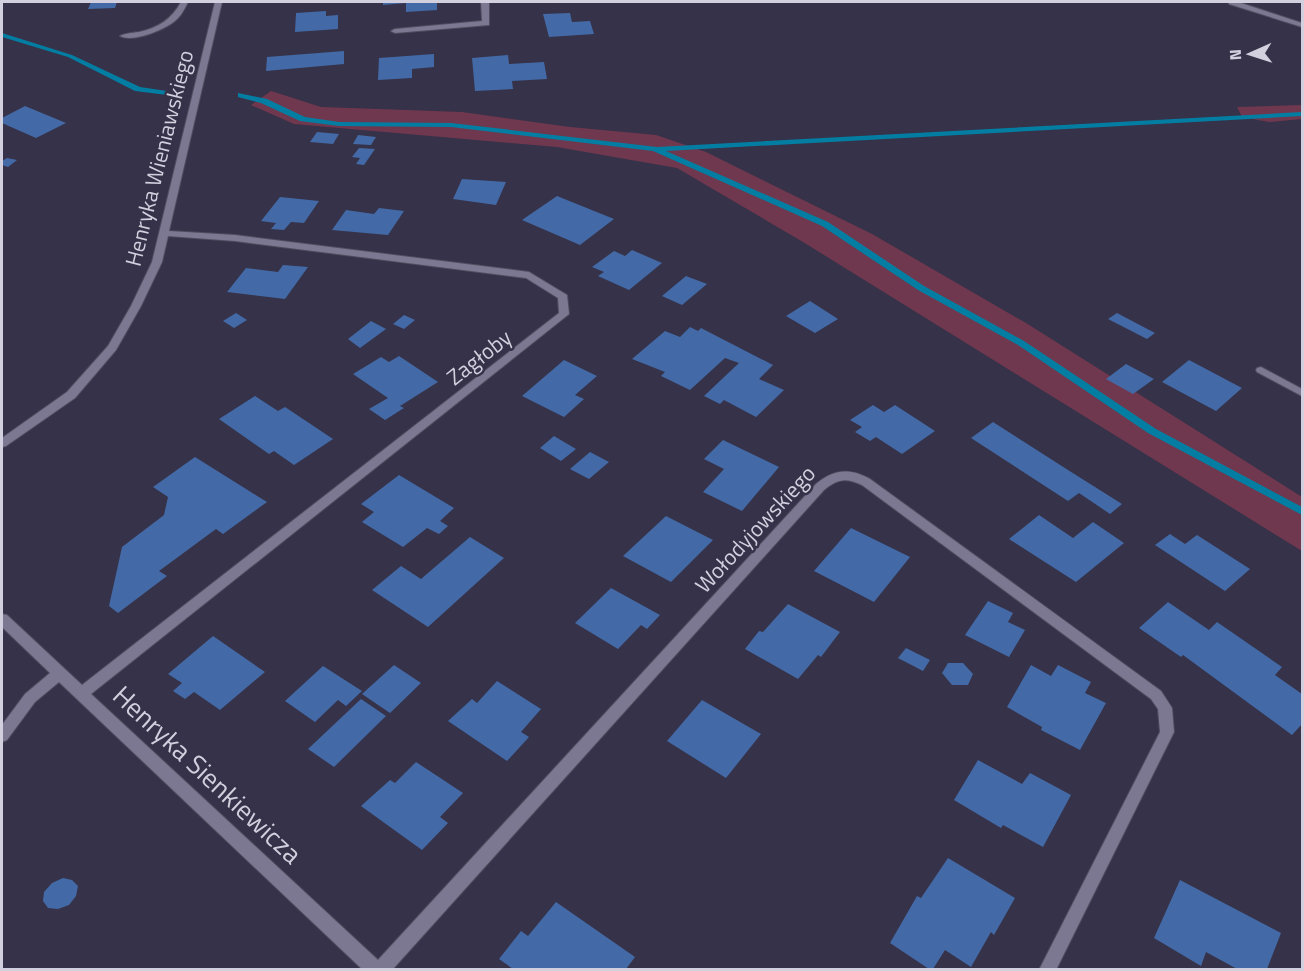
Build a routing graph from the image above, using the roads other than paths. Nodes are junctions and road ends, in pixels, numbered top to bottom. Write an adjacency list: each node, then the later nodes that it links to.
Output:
1 (184, 2): 7 (street)
2 (218, 2): 8 (street, Henryka Wieniawskiego)
3 (485, 2): 6 (street)
4 (1232, 2): 5 (street)
5 (1302, 26)
6 (395, 31)
7 (124, 36)
8 (164, 233): 11 (street, Henryka Wieniawskiego); 14 (street, Zagłoby)
9 (1261, 370): 10 (street)
10 (1302, 393)
11 (2, 443)
12 (2, 619): 13 (street, Henryka Sienkiewicza)
13 (60, 673): 14 (street, Henryka Sienkiewicza); 15 (street)
14 (82, 693): 16 (street, Henryka Sienkiewicza)
15 (2, 736)
16 (378, 969): 17 (street, Wołodyjowskiego)
17 (1047, 969)

